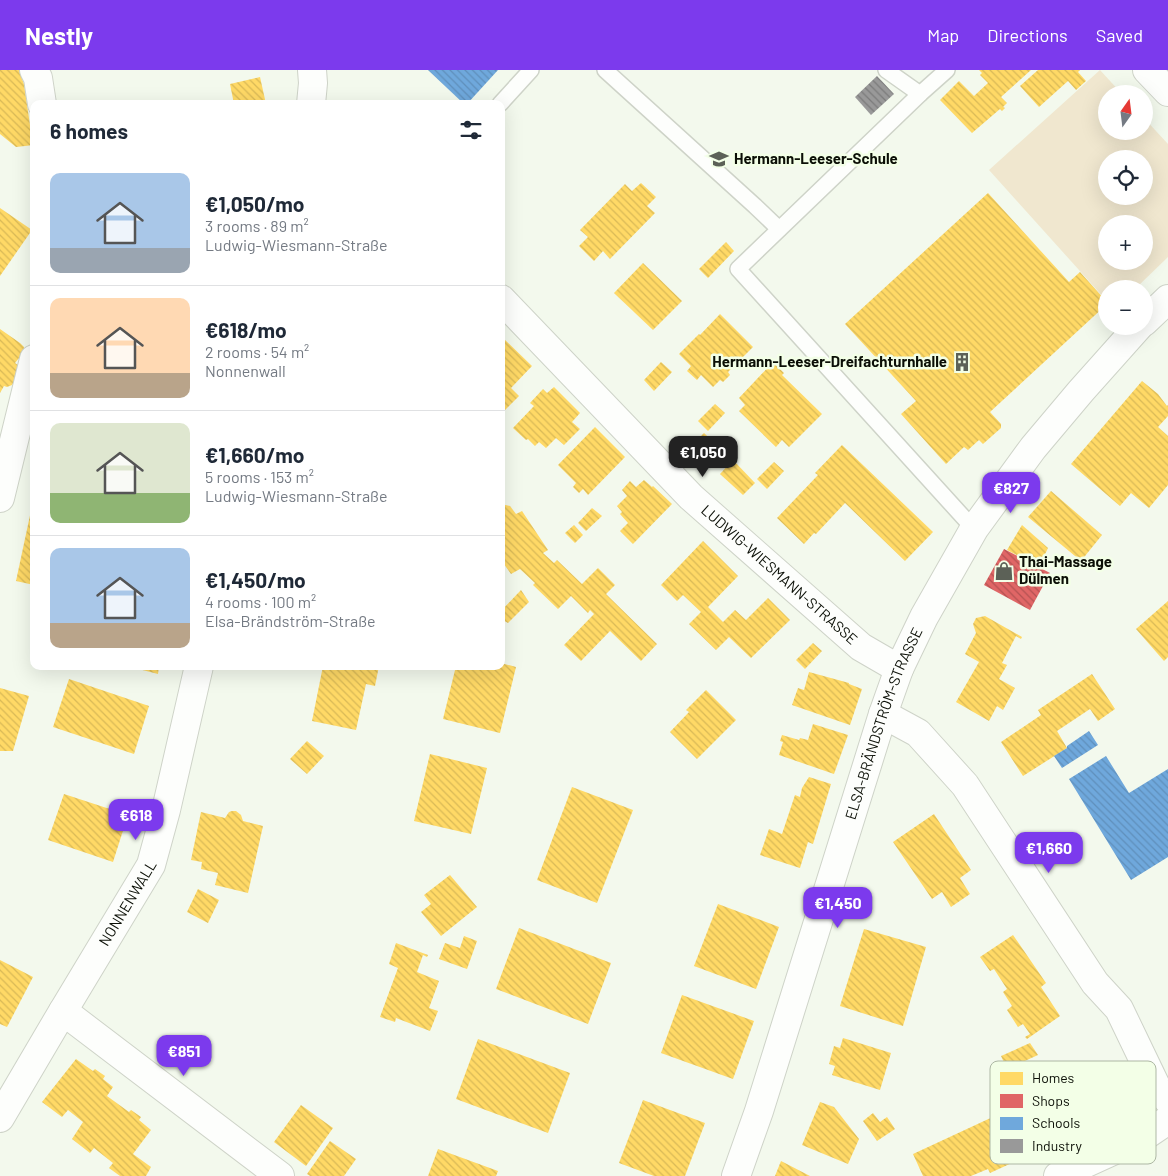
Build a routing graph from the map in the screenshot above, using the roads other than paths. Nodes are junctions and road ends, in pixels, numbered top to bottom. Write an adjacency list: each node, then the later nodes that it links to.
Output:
1 (34, 70): 10 (street)
2 (312, 70): 11 (street)
3 (531, 70): 12 (lane)
4 (605, 70): 13 (lane)
5 (886, 70): 9 (lane)
6 (947, 70): 9 (lane)
7 (1147, 70): 8 (street)
8 (1168, 92)
9 (920, 94): 13 (lane)
10 (41, 100)
11 (311, 100)
12 (504, 100)
13 (778, 229): 20 (lane)
14 (1168, 299): 16 (street)
15 (505, 303): 21 (street, LUDWIG-WIESMANN-STRASSE)
16 (1153, 313)
17 (1131, 335): 20 (street, ELSA-BRÄNDSTRÖM-STRASSE)
18 (30, 375): 19 (street)
19 (0, 498)
20 (974, 529): 21 (street, ELSA-BRÄNDSTRÖM-STRASSE)
21 (899, 669): 23 (street, ELSA-BRÄNDSTRÖM-STRASSE)
22 (198, 670): 24 (street, NONNENWALL)
23 (883, 714): 25 (street); 33 (street, ELSA-BRÄNDSTRÖM-STRASSE)
24 (63, 1011): 28 (street, NONNENWALL); 32 (street)
25 (1144, 1061)
26 (1156, 1086): 27 (street)
27 (1168, 1100)
28 (0, 1118)
29 (1168, 1120): 30 (street)
30 (1156, 1128)
31 (1084, 1164): 34 (street)
32 (280, 1176)
33 (736, 1176)
34 (1058, 1176)

